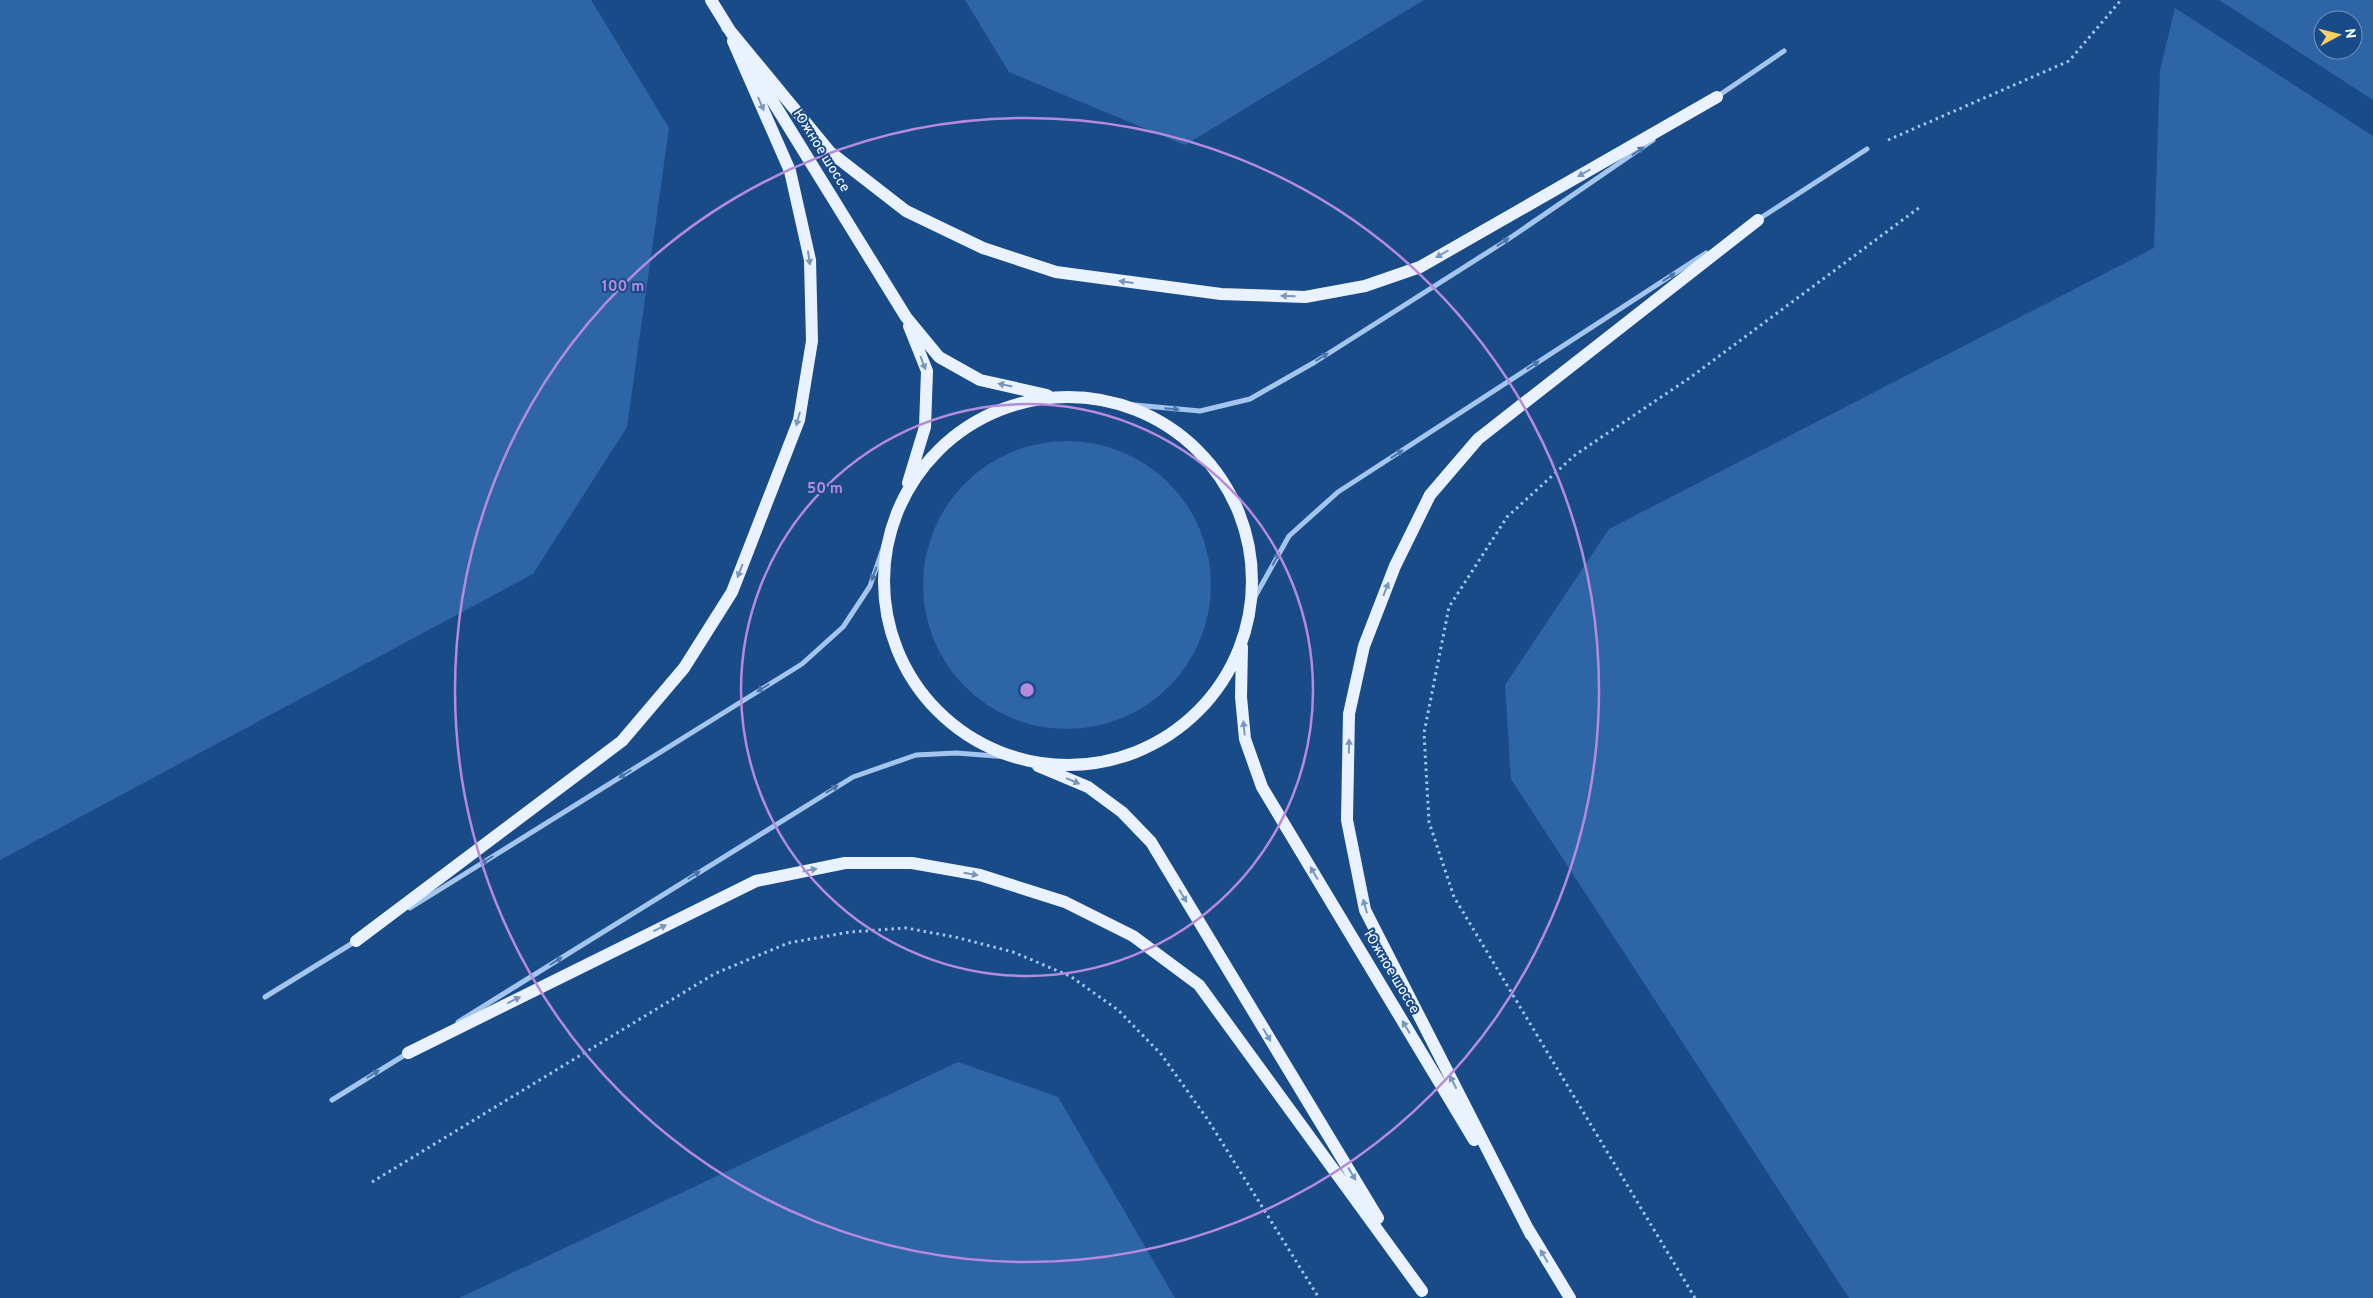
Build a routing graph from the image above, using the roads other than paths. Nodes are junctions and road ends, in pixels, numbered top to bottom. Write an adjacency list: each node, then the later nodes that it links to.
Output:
1 (711, 0): 2 (main road, Южное шоссе)
2 (727, 27): 4 (main road, one-way to 2); 7 (main road, Южное шоссе); 16 (main road, one-way to 16)
3 (1784, 51): 4 (street)
4 (1717, 97): 9 (street, one-way to 4)
5 (1867, 149): 6 (street)
6 (1758, 220): 12 (street, one-way to 6); 20 (main road, one-way to 6)
7 (906, 317): 8 (main road, Южное шоссе, one-way to 7); 10 (main road, Южное шоссе, one-way to 10)
8 (1053, 396): 9 (main road, Южное шоссе); 10 (main road, Южное шоссе)
9 (1124, 404): 12 (main road, Южное шоссе)
10 (904, 496): 11 (main road, Южное шоссе)
11 (890, 528): 14 (main road, Южное шоссе); 16 (street, one-way to 16)
12 (1252, 602): 13 (main road, Южное шоссе)
13 (1242, 644): 15 (main road, Южное шоссе); 20 (main road, Южное шоссе, one-way to 13)
14 (1009, 757): 15 (main road, Южное шоссе); 18 (street, one-way to 14)
15 (1029, 762): 21 (main road, Южное шоссе, one-way to 21)
16 (356, 942): 17 (street)
17 (266, 998)
18 (408, 1053): 19 (street, one-way to 18); 21 (main road, one-way to 21)
19 (332, 1100)
20 (1531, 1235): 22 (main road, Южное шоссе, one-way to 20)
21 (1424, 1295)
22 (1570, 1298)

